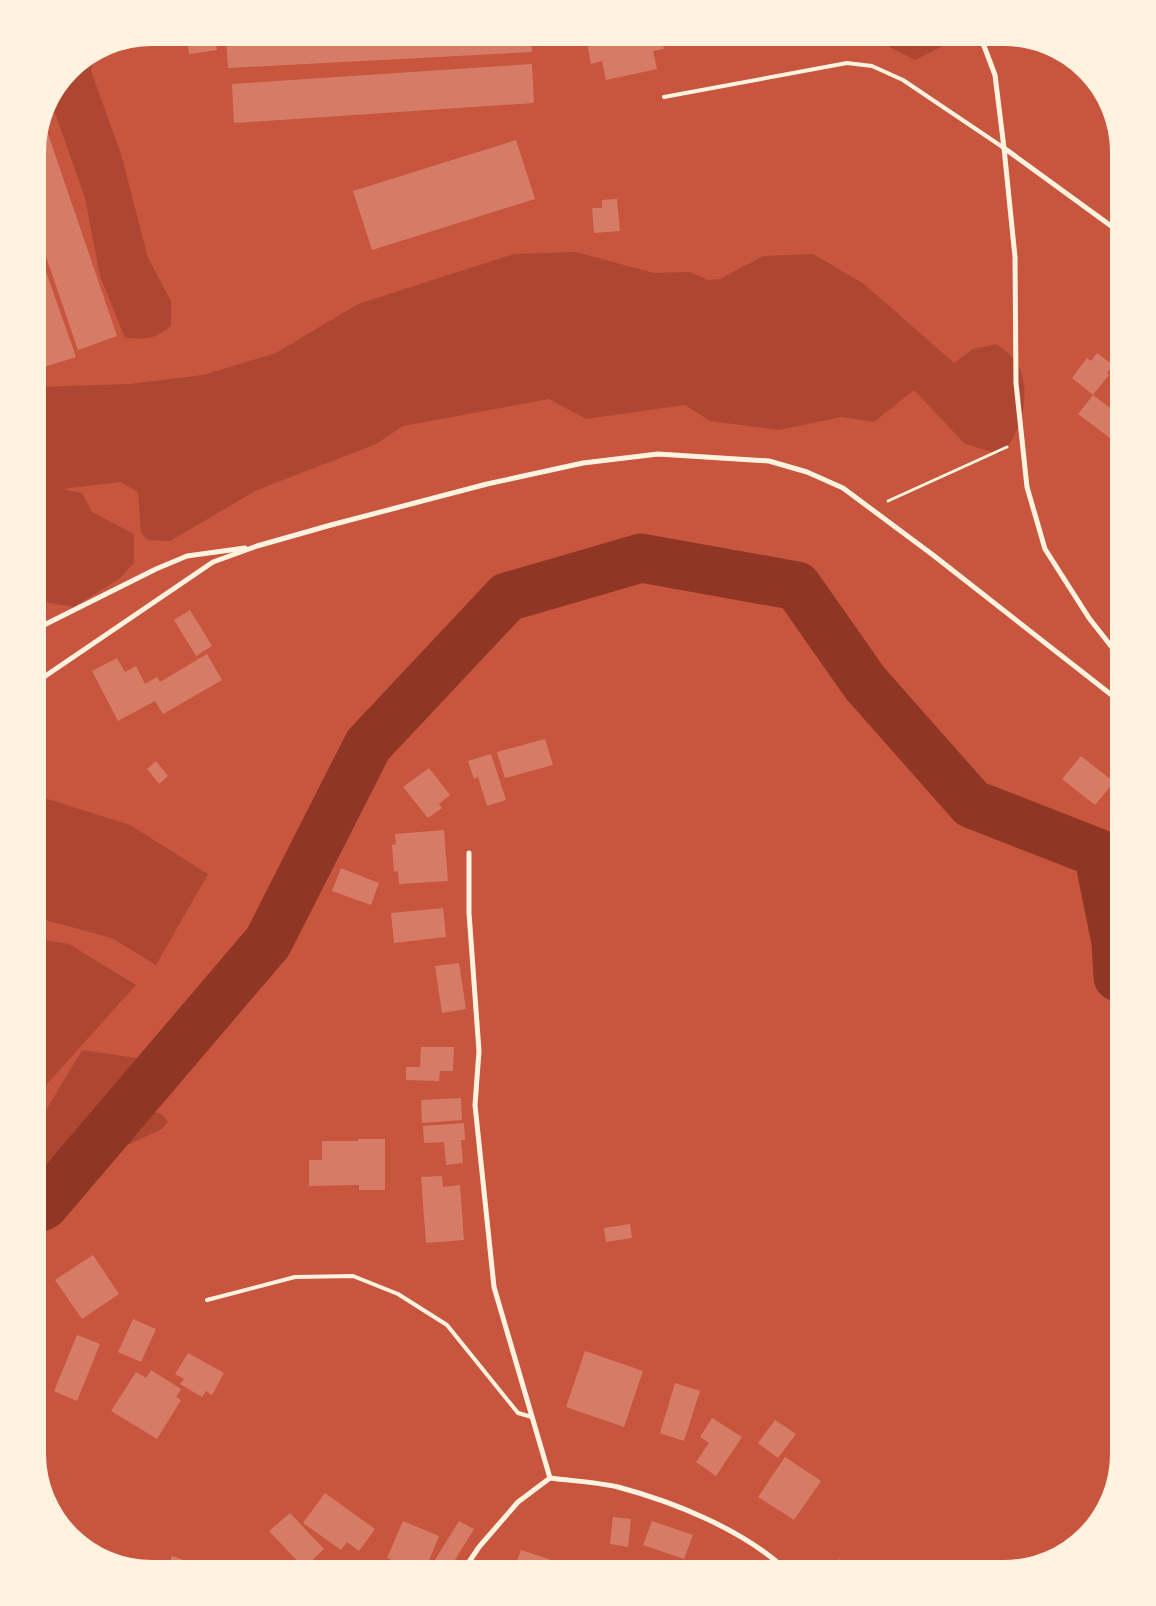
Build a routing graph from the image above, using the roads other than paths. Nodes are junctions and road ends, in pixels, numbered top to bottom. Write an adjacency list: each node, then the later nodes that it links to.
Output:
1 (984, 46): 3 (street)
2 (664, 97): 3 (lane)
3 (1004, 148): 4 (street); 7 (street)
4 (1110, 225)
5 (257, 546): 6 (street); 8 (street); 9 (street)
6 (46, 624)
7 (1110, 645)
8 (46, 676)
9 (1110, 694)
10 (469, 853): 12 (street)
11 (207, 1300): 12 (lane)
12 (532, 1417): 13 (street)
13 (550, 1478): 14 (street); 15 (street)
14 (470, 1560)
15 (776, 1560)

